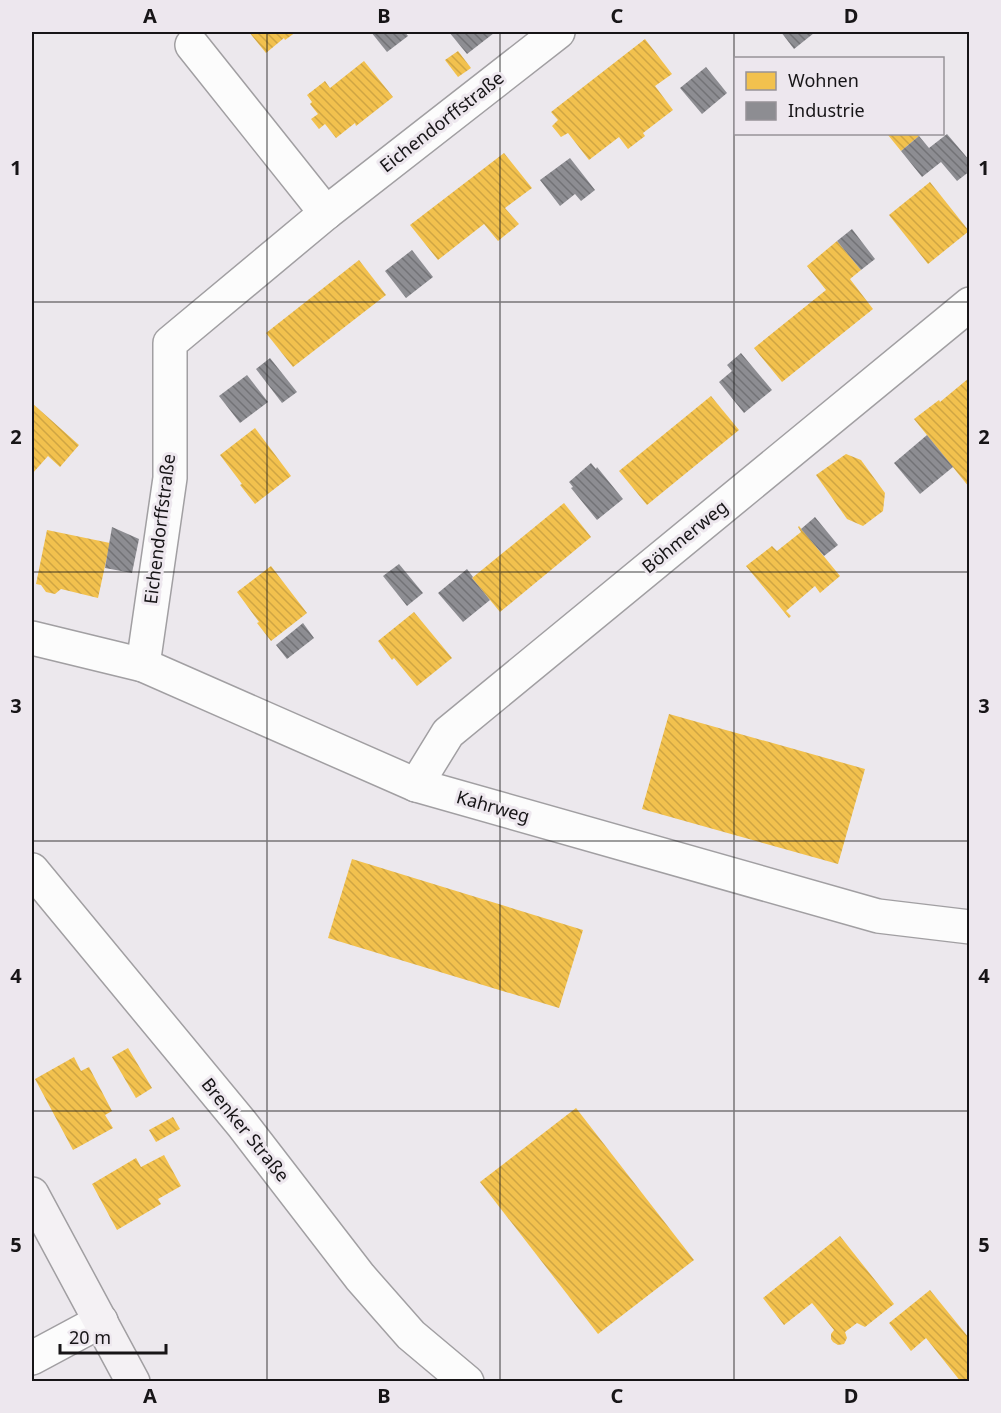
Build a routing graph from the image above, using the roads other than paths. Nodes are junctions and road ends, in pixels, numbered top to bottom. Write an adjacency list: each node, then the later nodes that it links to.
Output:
1 (558, 32): 3 (street, Eichendorffstraße)
2 (192, 45): 3 (street)
3 (326, 213): 6 (street, Eichendorffstraße)
4 (969, 303): 7 (street, Böhmerweg)
5 (32, 638): 6 (street, Kahrweg)
6 (143, 665): 7 (street, Kahrweg)
7 (416, 785): 9 (street, Kahrweg)
8 (32, 870): 14 (street, Brenker Straße)
9 (969, 927)
10 (32, 1194): 11 (main road)
11 (101, 1321): 12 (street); 13 (main road)
12 (32, 1358)
13 (133, 1382)
14 (467, 1382)

